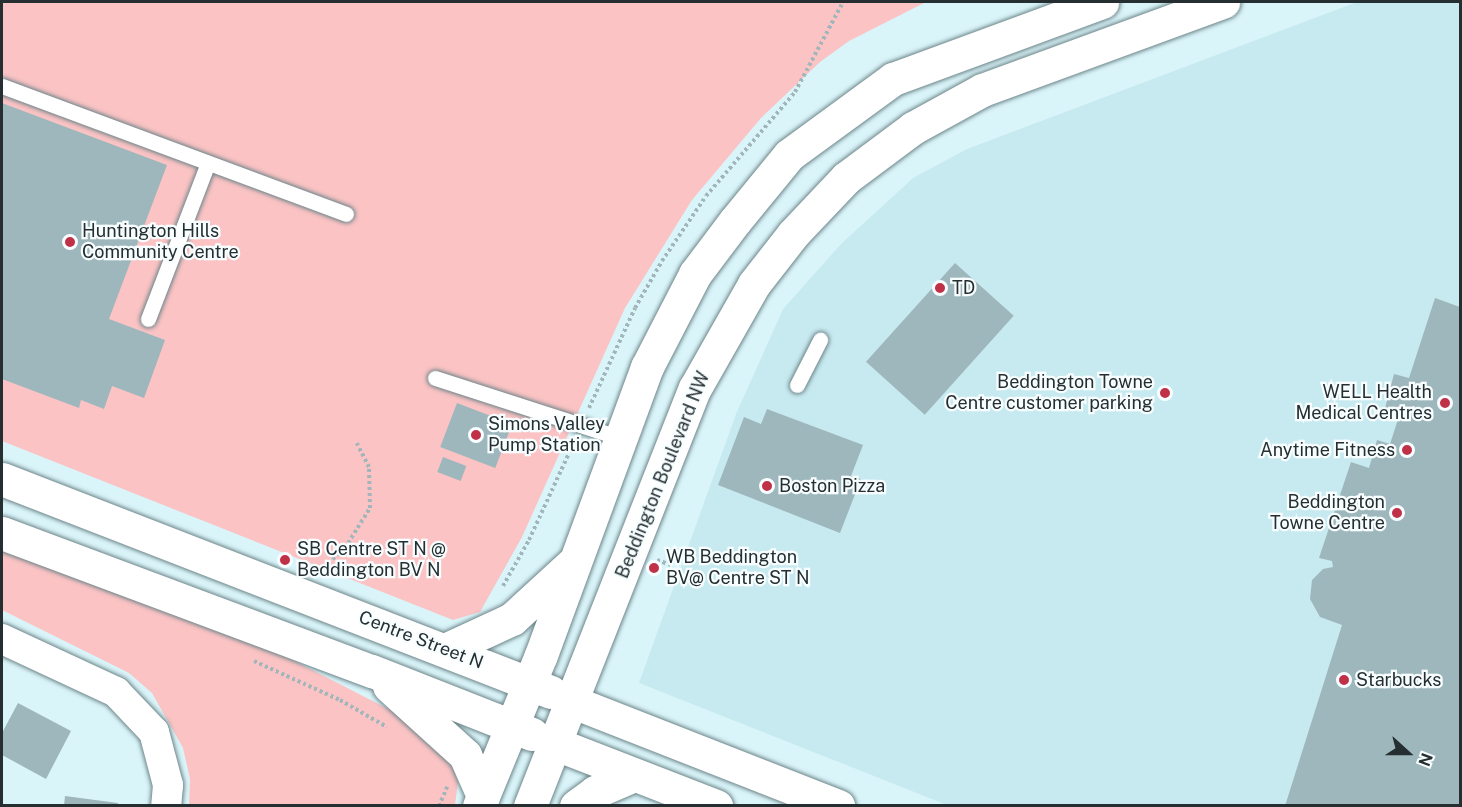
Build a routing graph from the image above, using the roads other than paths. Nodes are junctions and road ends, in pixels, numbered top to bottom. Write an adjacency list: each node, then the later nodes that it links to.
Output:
1 (1102, 2): 10 (main road)
2 (1223, 2): 18 (main road, Beddington Boulevard NW)
3 (2, 86): 4 (lane)
4 (208, 163): 5 (lane); 6 (lane)
5 (346, 214)
6 (148, 319)
7 (820, 340): 9 (lane)
8 (435, 378): 10 (lane)
9 (797, 385)
10 (621, 438): 13 (main road)
11 (2, 479): 15 (main road, Centre Street N)
12 (2, 533): 16 (main road, Centre Street N)
13 (575, 561): 15 (main road); 17 (main road)
14 (2, 639): 22 (street)
15 (447, 650): 17 (main road, Centre Street N)
16 (372, 671): 19 (main road, Centre Street N); 21 (main road)
17 (530, 684): 18 (main road, Centre Street N); 19 (main road)
18 (564, 723): 19 (main road, Centre Street N); 20 (main road, Centre Street N); 23 (main road, Beddington Boulevard NW); 26 (main road, Centre Street N)
19 (513, 727): 21 (main road)
20 (634, 775): 24 (main road); 25 (main road, Centre Street N)
21 (481, 801)
22 (166, 806)
23 (530, 806)
24 (576, 806)
25 (716, 806)
26 (838, 806)

